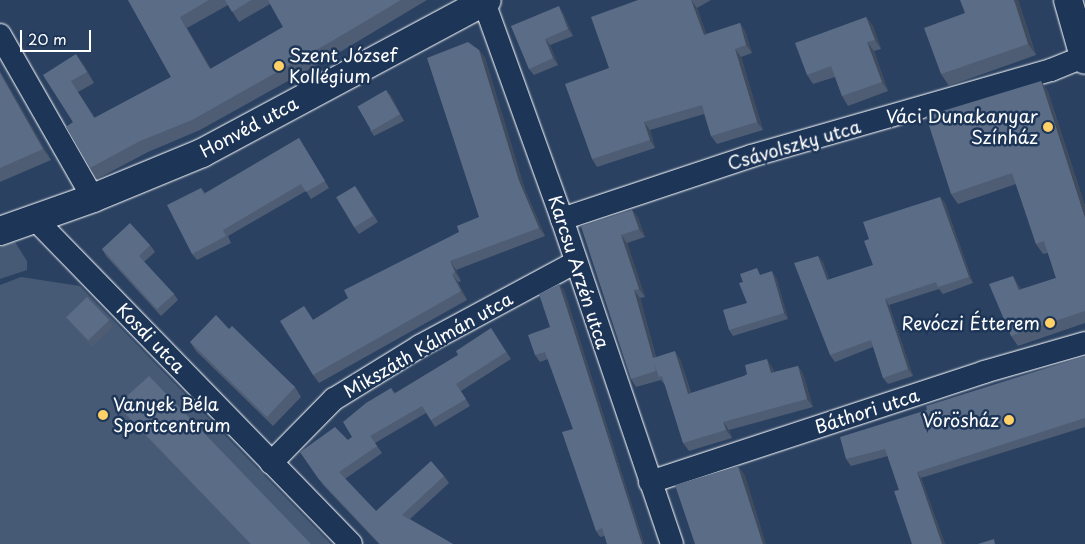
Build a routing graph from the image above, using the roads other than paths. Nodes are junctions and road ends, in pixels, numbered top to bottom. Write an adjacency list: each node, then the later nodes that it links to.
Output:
1 (1068, 0): 4 (street)
2 (486, 1): 5 (street, Honvéd utca); 7 (street, Karcsu Arzén utca)
3 (0, 35): 5 (street)
4 (1085, 58): 7 (street, Csávolszky utca)
5 (93, 198): 6 (street, Honvéd utca)
6 (35, 219): 8 (street, Honvéd utca); 11 (street, Kosdi utca)
7 (562, 219): 9 (street, Karcsu Arzén utca)
8 (0, 231)
9 (576, 262): 11 (street, Mikszáth Kálmán utca); 12 (street, Karcsu Arzén utca)
10 (1085, 343): 12 (street, Báthori utca)
11 (271, 463): 13 (street, Kosdi utca)
12 (650, 482): 14 (street, Karcsu Arzén utca)
13 (351, 544)
14 (672, 544)

